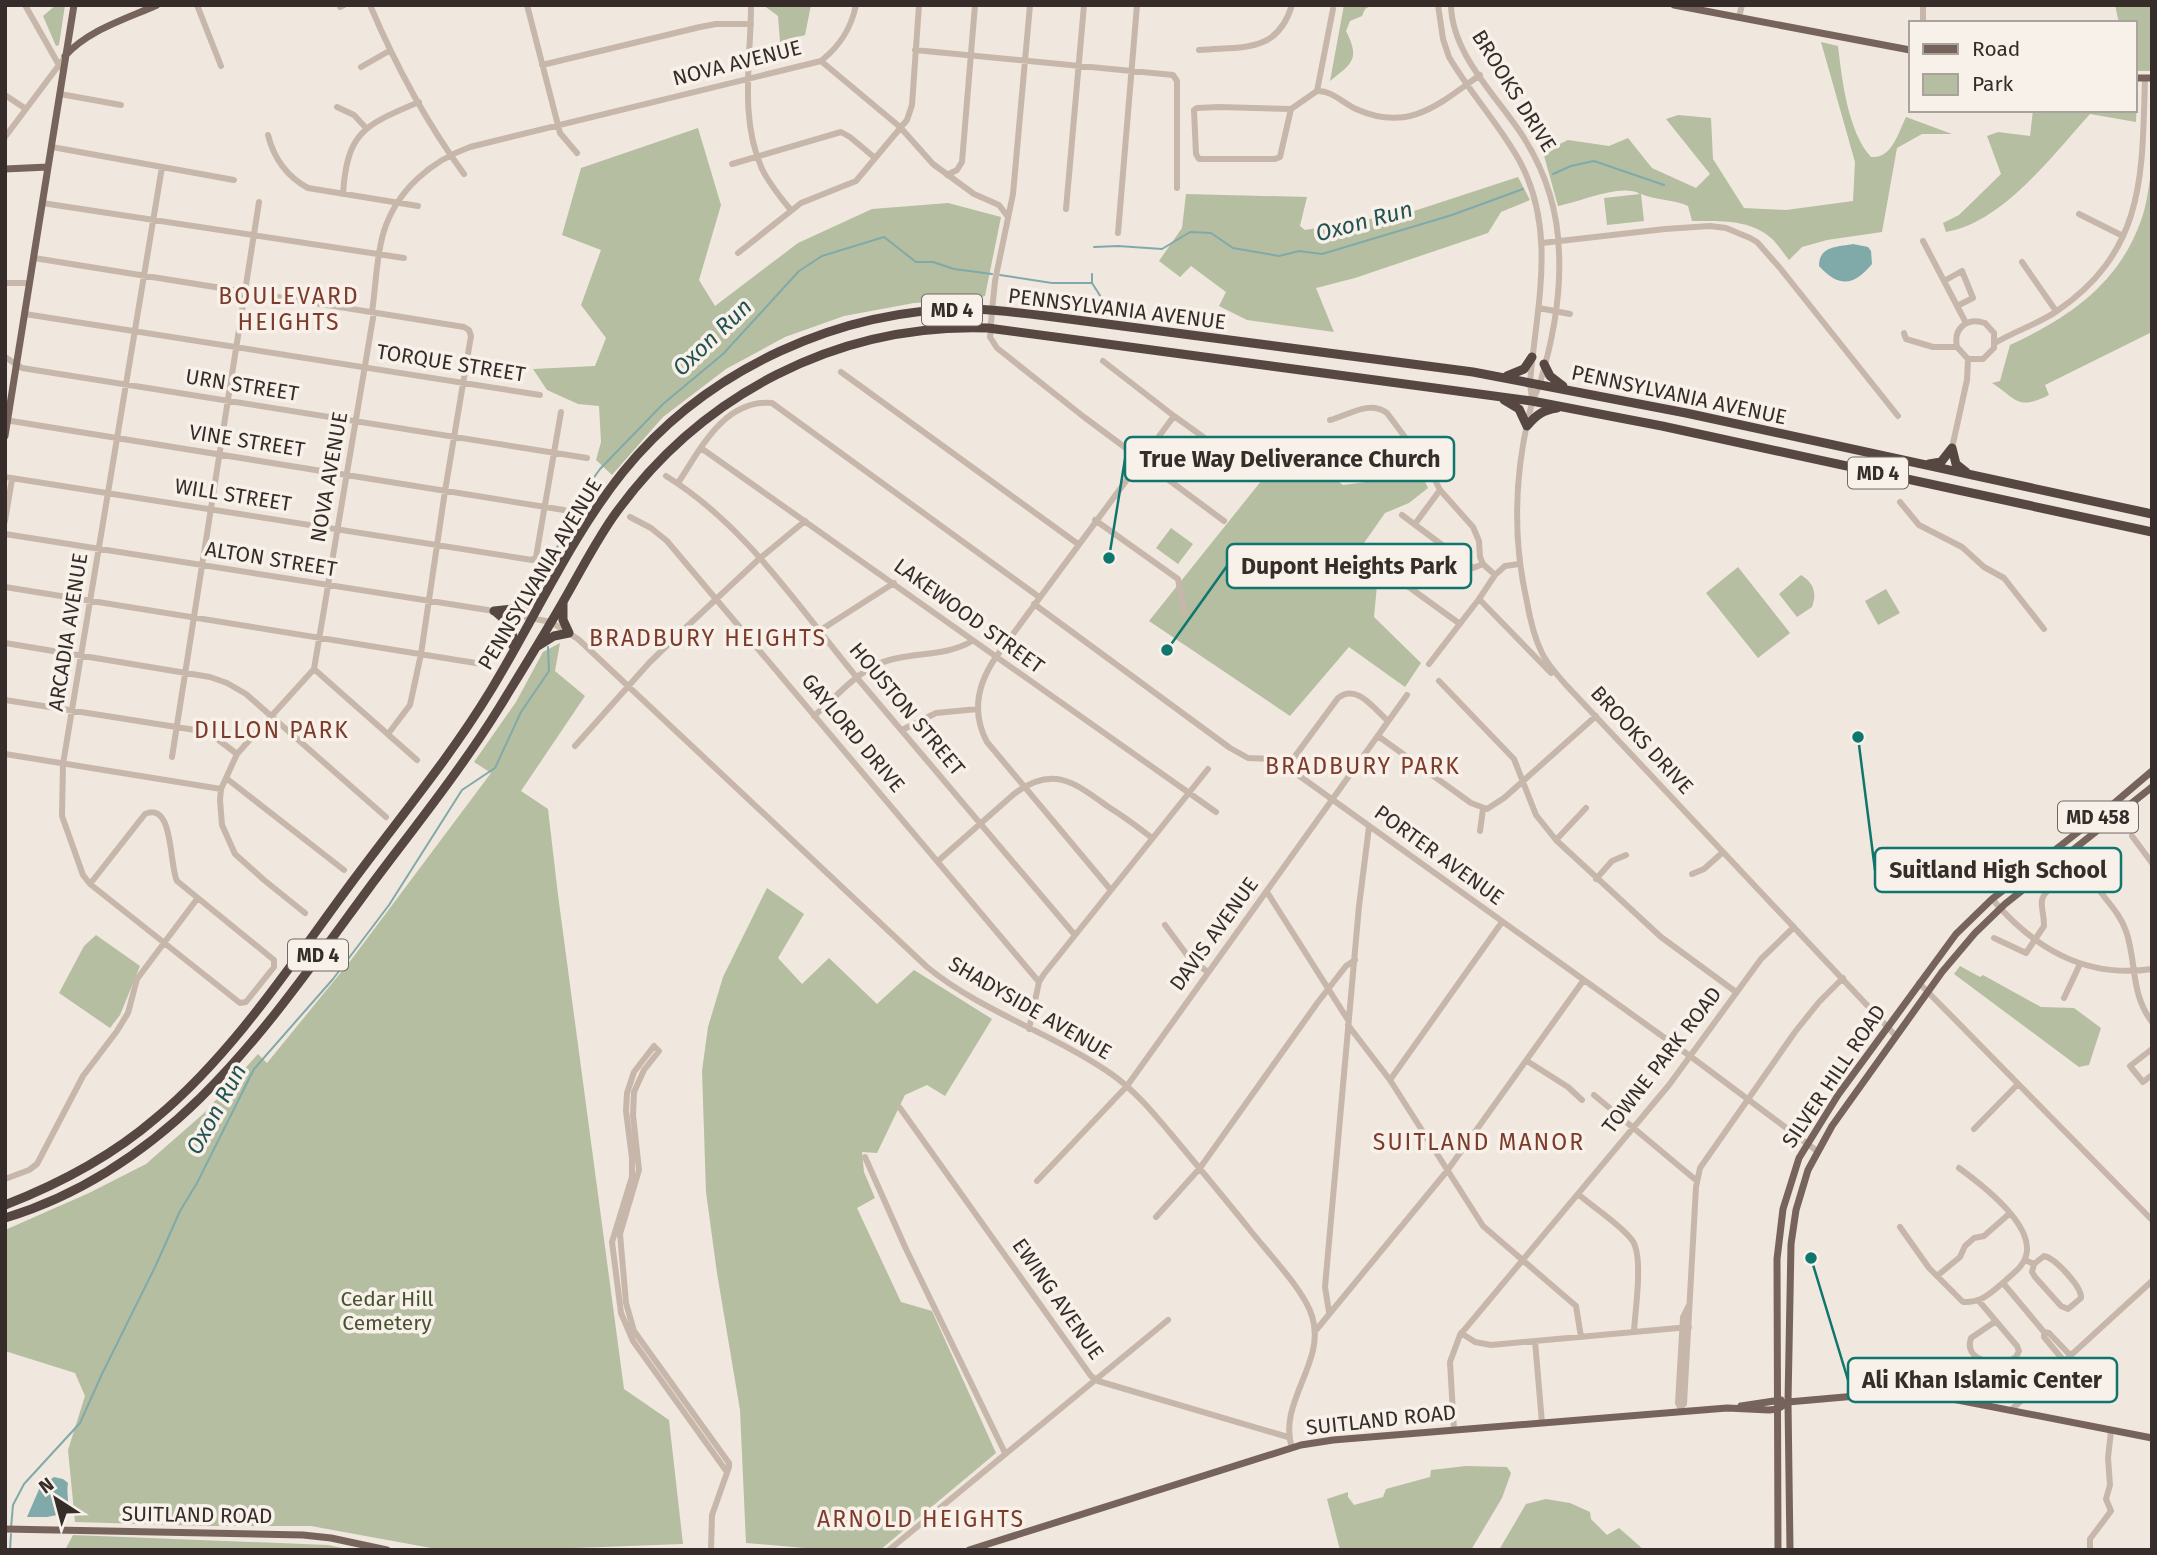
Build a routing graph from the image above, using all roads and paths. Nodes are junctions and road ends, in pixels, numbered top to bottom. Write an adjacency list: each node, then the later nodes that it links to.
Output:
1 (25, 5): 33 (street)
2 (74, 5): 27 (main road)
3 (157, 5): 27 (main road)
4 (197, 5): 31 (street)
5 (370, 5): 25 (street)
6 (527, 5): 30 (street)
7 (751, 5): 21 (street)
8 (856, 5): 28 (street, NOVA AVENUE)
9 (919, 5): 22 (street)
10 (975, 5): 26 (street)
11 (1030, 5): 29 (street)
12 (1084, 5): 32 (street)
13 (1137, 5): 35 (street)
14 (1292, 5): 23 (street)
15 (1438, 5): 39 (street, BROOKS DRIVE)
16 (1451, 5): 36 (street, BROOKS DRIVE)
17 (1674, 5): 20 (main road)
18 (1742, 5): 20 (street)
19 (1333, 9): 40 (street)
20 (1739, 17): 24 (main road)
21 (751, 24): 30 (street); 37 (street)
22 (915, 50): 26 (street); 49 (street)
23 (1199, 50)
24 (1909, 50)
25 (389, 51): 34 (street); 43 (street)
26 (972, 56): 29 (street); 63 (street)
27 (65, 57): 33 (main road)
28 (821, 61): 37 (street, NOVA AVENUE); 49 (street)
29 (1025, 61): 32 (street); 75 (street)
30 (542, 65): 48 (street)
31 (220, 66)
32 (1079, 66): 35 (street); 72 (street)
33 (60, 68): 41 (main road); 46 (street)
34 (361, 68)
35 (1132, 71): 65 (street); 76 (street)
36 (1480, 75): 39 (street); 79 (street, BROOKS DRIVE)
37 (748, 78): 48 (street, NOVA AVENUE); 56 (street)
38 (2148, 78): 78 (street)
39 (1466, 85): 40 (street); 81 (street, BROOKS DRIVE)
40 (1317, 91): 47 (street)
41 (60, 94): 44 (street); 53 (main road)
42 (5, 95): 46 (street)
43 (419, 102): 50 (street); 55 (street)
44 (121, 105)
45 (337, 107): 50 (street)
46 (26, 109): 52 (street)
47 (1291, 109): 47 (street)
48 (557, 126): 54 (street); 55 (street, NOVA AVENUE)
49 (901, 127): 57 (street); 63 (street)
50 (366, 128): 66 (street)
51 (268, 135): 66 (street)
52 (5, 137)
53 (52, 147): 59 (main road); 60 (street)
54 (577, 153)
55 (450, 155): 62 (street); 69 (street, NOVA AVENUE)
56 (758, 155): 57 (street); 58 (street); 71 (street)
57 (875, 158): 71 (street)
58 (732, 164)
59 (48, 167): 61 (main road); 68 (main road)
60 (162, 167): 64 (street); 74 (street, ARCADIA AVENUE)
61 (5, 169)
62 (464, 174)
63 (947, 175): 75 (street)
64 (234, 180)
65 (1177, 188)
66 (343, 194): 69 (street)
67 (259, 202): 77 (street)
68 (43, 203): 74 (street); 84 (main road)
69 (397, 204): 70 (street); 83 (street, NOVA AVENUE)
70 (418, 206)
71 (790, 209): 82 (street)
72 (1066, 209)
73 (2079, 214): 78 (street)
74 (154, 220): 77 (street); 87 (street, ARCADIA AVENUE)
75 (1008, 220): 94 (street)
76 (1118, 233)
77 (254, 235): 83 (street); 91 (street)
78 (2123, 236): 97 (street)
79 (1559, 241): 81 (street); 96 (street, BROOKS DRIVE); 131 (street)
80 (1923, 241): 88 (street)
81 (1542, 243): 93 (street, BROOKS DRIVE)
82 (738, 253)
83 (380, 254): 85 (street); 95 (street, NOVA AVENUE)
84 (34, 258): 87 (street); 90 (main road)
85 (404, 258)
86 (2022, 262): 97 (street)
87 (144, 276): 91 (street); 102 (street, ARCADIA AVENUE)
88 (1944, 281): 92 (street); 92 (street)
89 (5, 283): 90 (street)
90 (30, 283): 98 (main road)
91 (245, 291): 95 (street); 107 (street)
92 (1957, 306): 100 (street)
93 (1538, 308): 96 (street); 110 (street, BROOKS DRIVE)
94 (992, 310): 101 (street); 118 (highway, PENNSYLVANIA AVENUE / MD 4); 173 (highway, PENNSYLVANIA AVENUE / MD 4)
95 (373, 312): 116 (street, NOVA AVENUE); 120 (street)
96 (1555, 312): 99 (street); 115 (street, BROOKS DRIVE)
97 (2056, 312): 103 (street)
98 (25, 314): 102 (street, TORQUE STREET); 114 (main road)
99 (1570, 314)
100 (1966, 323): 105 (street); 108 (street)
101 (991, 328): 125 (highway, PENNSYLVANIA AVENUE / MD 4); 144 (street); 187 (highway, PENNSYLVANIA AVENUE / MD 4)
102 (135, 331): 107 (street, TORQUE STREET); 121 (street, ARCADIA AVENUE)
103 (2015, 331): 105 (street); 106 (street)
104 (1904, 332): 108 (street)
105 (1994, 333): 106 (street)
106 (1995, 343): 112 (street)
107 (236, 347): 116 (street, TORQUE STREET); 126 (street)
108 (1957, 347): 111 (street)
109 (5, 357): 114 (street, URN STREET)
110 (1532, 357): 118 (highway); 122 (street, BROOKS DRIVE)
111 (1968, 359): 112 (street); 119 (street)
112 (1976, 360): 119 (street)
113 (1103, 361): 130 (street)
114 (17, 363): 121 (street, URN STREET); 132 (main road)
115 (1545, 364): 122 (street, BROOKS DRIVE); 123 (highway)
116 (365, 367): 120 (street, TORQUE STREET); 133 (street, NOVA AVENUE)
117 (841, 372): 170 (street)
118 (1498, 377): 122 (highway, PENNSYLVANIA AVENUE / MD 4)
119 (1967, 380): 140 (street)
120 (463, 383): 124 (street, TORQUE STREET); 137 (street)
121 (127, 384): 126 (street, URN STREET); 138 (street, ARCADIA AVENUE)
122 (1534, 384): 123 (highway, PENNSYLVANIA AVENUE / MD 4); 127 (street, BROOKS DRIVE)
123 (1567, 389): 145 (highway, PENNSYLVANIA AVENUE / MD 4)
124 (540, 395)
125 (1492, 395): 127 (highway, PENNSYLVANIA AVENUE / MD 4); 135 (highway)
126 (228, 400): 133 (street, URN STREET); 142 (street)
127 (1532, 401): 128 (highway, PENNSYLVANIA AVENUE / MD 4); 135 (street, BROOKS DRIVE)
128 (1567, 407): 135 (highway); 168 (highway, PENNSYLVANIA AVENUE / MD 4)
129 (561, 412): 141 (street)
130 (1174, 416): 144 (street); 146 (street)
131 (1898, 416)
132 (7, 420): 136 (main road); 138 (street, VINE STREET)
133 (356, 421): 137 (street, URN STREET); 147 (street, NOVA AVENUE)
134 (1330, 421): 153 (street)
135 (1527, 426): 175 (street, BROOKS DRIVE)
136 (5, 436)
137 (454, 437): 141 (street, URN STREET); 152 (street)
138 (118, 438): 142 (street, VINE STREET); 154 (street, ARCADIA AVENUE)
139 (701, 447): 151 (street); 164 (street, LAKEWOOD STREET); 183 (street)
140 (1952, 448): 145 (highway); 148 (highway)
141 (554, 453): 143 (street, URN STREET); 156 (street)
142 (219, 454): 147 (street, VINE STREET); 157 (street)
143 (587, 458)
144 (1142, 458): 162 (street); 165 (street)
145 (1919, 464): 148 (highway, PENNSYLVANIA AVENUE / MD 4)
146 (1249, 470)
147 (347, 475): 152 (street, VINE STREET); 167 (street, NOVA AVENUE)
148 (1970, 475): 159 (highway, PENNSYLVANIA AVENUE / MD 4)
149 (666, 476): 151 (street, HOUSTON STREET)
150 (9, 478): 154 (street, WILL STREET); 163 (street)
151 (678, 483): 174 (street, HOUSTON STREET)
152 (445, 491): 156 (street, VINE STREET); 171 (street)
153 (1440, 491): 166 (street); 177 (street)
154 (108, 493): 157 (street, WILL STREET); 172 (street, ARCADIA AVENUE)
155 (1900, 502): 196 (street)
156 (545, 507): 158 (street, VINE STREET); 171 (street, WILL STREET)
157 (210, 509): 167 (street, WILL STREET); 176 (street)
158 (564, 510)
159 (2152, 514)
160 (1402, 515): 166 (street)
161 (630, 517): 184 (street, GAYLORD DRIVE)
162 (1095, 520): 170 (street); 191 (street)
163 (5, 521)
164 (805, 521): 174 (street); 180 (street, LAKEWOOD STREET)
165 (1224, 521)
166 (1415, 524): 177 (street)
167 (338, 529): 171 (street, WILL STREET); 181 (street, NOVA AVENUE)
168 (2152, 532)
169 (5, 534): 172 (street, ALTON STREET)
170 (1078, 544): 183 (street)
171 (438, 546): 188 (street)
172 (99, 549): 176 (street, ALTON STREET); 186 (street, ARCADIA AVENUE)
173 (571, 550): 190 (highway); 193 (highway, PENNSYLVANIA AVENUE / MD 4)
174 (759, 559): 184 (street); 197 (street, HOUSTON STREET)
175 (1519, 564): 179 (street); 199 (street, BROOKS DRIVE)
176 (201, 565): 181 (street, ALTON STREET); 192 (street)
177 (1483, 565): 179 (street)
178 (1384, 566): 195 (street)
179 (1495, 575): 185 (street)
180 (894, 583): 197 (street); 201 (street, LAKEWOOD STREET)
181 (328, 586): 188 (street, ALTON STREET); 200 (street, NOVA AVENUE)
182 (5, 587): 186 (street)
183 (1040, 597): 189 (street)
184 (716, 599): 215 (street); 221 (street, GAYLORD DRIVE)
185 (1479, 599): 195 (street); 202 (street)
186 (91, 601): 192 (street); 206 (street, ARCADIA AVENUE)
187 (563, 601): 194 (highway, PENNSYLVANIA AVENUE / MD 4); 198 (highway)
188 (430, 602): 190 (street, ALTON STREET); 205 (street)
189 (1034, 604): 207 (street); 235 (street, PORTER AVENUE)
190 (494, 611): 193 (street, ALTON STREET); 209 (highway)
191 (1184, 612)
192 (193, 618): 200 (street); 212 (street)
193 (532, 619): 194 (street, SHADYSIDE AVENUE); 209 (highway, PENNSYLVANIA AVENUE / MD 4)
194 (551, 622): 198 (street, SHADYSIDE AVENUE); 204 (highway, PENNSYLVANIA AVENUE / MD 4)
195 (1460, 624): 208 (street)
196 (2045, 629)
197 (819, 631): 213 (street, HOUSTON STREET)
198 (569, 633): 204 (highway); 215 (street, SHADYSIDE AVENUE)
199 (1534, 634): 202 (street); 216 (street, BROOKS DRIVE)
200 (320, 638): 205 (street); 211 (street, NOVA AVENUE)
201 (972, 641): 207 (street, LAKEWOOD STREET); 213 (street)
202 (1522, 641): 216 (street)
203 (5, 643): 206 (street)
204 (537, 647): 320 (highway, PENNSYLVANIA AVENUE / MD 4)
205 (421, 654): 210 (street); 227 (street)
206 (81, 657): 212 (street); 220 (street, ARCADIA AVENUE)
207 (996, 657): 219 (street); 243 (street, LAKEWOOD STREET)
208 (1429, 663)
209 (506, 664): 318 (highway, PENNSYLVANIA AVENUE / MD 4)
210 (488, 665)
211 (314, 669): 223 (street); 227 (street)
212 (184, 673): 223 (street); 225 (street)
213 (857, 678): 221 (street); 226 (street, HOUSTON STREET)
214 (1439, 681): 239 (street)
215 (629, 685): 229 (street); 292 (street, SHADYSIDE AVENUE)
216 (1567, 686): 222 (street, BROOKS DRIVE)
217 (1407, 695): 224 (street, DAVIS AVENUE)
218 (5, 700): 220 (street)
219 (978, 709): 226 (street); 240 (street)
220 (72, 711): 225 (street); 234 (street, ARCADIA AVENUE)
221 (814, 716): 257 (street, GAYLORD DRIVE)
222 (1596, 716): 239 (street); 255 (street, BROOKS DRIVE)
223 (272, 717): 231 (street); 248 (street)
224 (1388, 721): 228 (street, DAVIS AVENUE); 235 (street)
225 (176, 729): 231 (street); 232 (street)
226 (902, 730): 249 (street, HOUSTON STREET)
227 (388, 734): 233 (street)
228 (1378, 736): 244 (street, DAVIS AVENUE); 246 (street)
229 (575, 746)
230 (5, 754): 234 (street)
231 (237, 754): 238 (street)
232 (172, 757)
233 (417, 760)
234 (63, 765): 242 (street); 262 (street, ARCADIA AVENUE)
235 (1287, 767): 244 (street, PORTER AVENUE)
236 (1208, 769): 243 (street)
237 (2152, 771): 266 (main road, SILVER HILL ROAD / MD 458)
238 (226, 778): 242 (street); 259 (street)
239 (1523, 781): 246 (street); 254 (street)
240 (1024, 786): 249 (street); 253 (street); 263 (street)
241 (2152, 787): 267 (main road, SILVER HILL ROAD / MD 458)
242 (221, 789): 268 (street)
243 (1188, 793): 247 (street, LAKEWOOD STREET); 253 (street)
244 (1331, 799): 250 (street, PORTER AVENUE); 264 (street, DAVIS AVENUE)
245 (1586, 808): 254 (street)
246 (1483, 809): 251 (street)
247 (1216, 812)
248 (386, 817)
249 (981, 824): 257 (street); 272 (street, HOUSTON STREET)
250 (1369, 827): 269 (street, PORTER AVENUE); 276 (street)
251 (1480, 831)
252 (2132, 836): 258 (street)
253 (1152, 838): 263 (street)
254 (1556, 840): 261 (street)
255 (1723, 852): 260 (street); 271 (street, BROOKS DRIVE)
256 (1626, 855): 261 (street)
257 (938, 861): 283 (street, GAYLORD DRIVE)
258 (2152, 863)
259 (344, 870)
260 (1692, 874)
261 (1596, 878): 286 (street)
262 (90, 884): 265 (street); 275 (street, ARCADIA AVENUE)
263 (1110, 889): 272 (street)
264 (1267, 892): 279 (street, DAVIS AVENUE); 285 (street)
265 (197, 899): 275 (street); 275 (street, ARCADIA AVENUE)
266 (1992, 900): 267 (street); 284 (main road, SILVER HILL ROAD / MD 458)
267 (2000, 908): 274 (street); 287 (main road, SILVER HILL ROAD / MD 458)
268 (305, 913)
269 (1502, 922): 282 (street, PORTER AVENUE); 299 (street)
270 (1165, 925): 279 (street)
271 (1794, 927): 281 (street, BROOKS DRIVE); 286 (street, TOWNE PARK ROAD)
272 (1074, 934): 283 (street)
273 (1994, 938): 274 (street)
274 (2034, 941): 277 (street); 280 (street)
275 (164, 942): 314 (street)
276 (1355, 960): 285 (street); 289 (street)
277 (2080, 964): 280 (street); 288 (street)
278 (2152, 970): 280 (street)
279 (1208, 972): 301 (street, DAVIS AVENUE)
280 (2132, 972): 290 (street)
281 (1843, 978): 291 (street, BROOKS DRIVE); 303 (street)
282 (1583, 981): 296 (street, PORTER AVENUE); 297 (street)
283 (1039, 982): 292 (street)
284 (1919, 983): 287 (street); 291 (main road, SILVER HILL ROAD / MD 458)
285 (1328, 989): 289 (street); 311 (street)
286 (1736, 992): 296 (street, TOWNE PARK ROAD)
287 (1927, 992): 293 (main road, SILVER HILL ROAD / MD 458); 300 (street)
288 (2064, 998)
289 (1348, 1022): 299 (street); 333 (street)
290 (2152, 1022)
291 (1886, 1026): 293 (street, BROOKS DRIVE); 308 (main road, SILVER HILL ROAD / MD 458)
292 (1029, 1028): 301 (street, SHADYSIDE AVENUE)
293 (1896, 1036): 309 (main road, SILVER HILL ROAD / MD 458)
294 (656, 1048): 361 (street)
295 (2152, 1049): 298 (street)
296 (1690, 1056): 303 (street, PORTER AVENUE); 306 (street, TOWNE PARK ROAD)
297 (1527, 1061): 304 (street); 313 (street)
298 (2152, 1074)
299 (1390, 1080): 313 (street)
300 (2018, 1084): 307 (street); 324 (street)
301 (1127, 1086): 311 (street, SHADYSIDE AVENUE); 315 (street, DAVIS AVENUE)
302 (1594, 1095): 306 (street)
303 (1748, 1099): 308 (street, PORTER AVENUE); 316 (street)
304 (1582, 1100)
305 (900, 1108): 343 (street, EWING AVENUE)
306 (1633, 1127): 316 (street); 317 (street, TOWNE PARK ROAD)
307 (1973, 1129)
308 (1807, 1142): 309 (street, PORTER AVENUE); 344 (main road, SILVER HILL ROAD / MD 458)
309 (1817, 1151): 345 (main road, SILVER HILL ROAD / MD 458)
310 (865, 1157): 356 (street)
311 (1200, 1168): 322 (street); 337 (street, SHADYSIDE AVENUE)
312 (1959, 1168): 321 (street)
313 (1447, 1171): 326 (street); 333 (street)
314 (5, 1179)
315 (1037, 1181)
316 (1697, 1181): 336 (street)
317 (1578, 1194): 326 (street, TOWNE PARK ROAD); 338 (street)
318 (25, 1197): 319 (highway, PENNSYLVANIA AVENUE / MD 4); 320 (highway)
319 (5, 1205)
320 (30, 1209): 323 (highway, PENNSYLVANIA AVENUE / MD 4)
321 (2009, 1214): 327 (street); 329 (street)
322 (1156, 1217)
323 (5, 1218)
324 (2152, 1220)
325 (1900, 1227): 329 (street)
326 (1523, 1259): 339 (street, TOWNE PARK ROAD); 340 (street)
327 (2025, 1260): 328 (street); 331 (street)
328 (2034, 1264): 328 (street)
329 (1937, 1276): 332 (street)
330 (2152, 1281): 342 (street)
331 (2003, 1283): 332 (street); 342 (street)
332 (1979, 1301): 335 (street)
333 (1329, 1311): 337 (street)
334 (1168, 1320): 343 (street)
335 (1996, 1321): 335 (street)
336 (1686, 1328): 338 (street); 348 (street)
337 (1316, 1331): 353 (street)
338 (1634, 1331): 340 (street)
339 (1461, 1333): 341 (street); 351 (street, TOWNE PARK ROAD)
340 (1581, 1337): 341 (street)
341 (1535, 1341): 350 (street)
342 (2067, 1358): 349 (street)
343 (1096, 1379): 353 (street, EWING AVENUE); 356 (street)
344 (1777, 1399): 345 (main road, SUITLAND ROAD); 346 (main road, SUITLAND ROAD); 347 (main road, SILVER HILL ROAD / MD 458)
345 (1788, 1402): 347 (main road); 349 (main road, SUITLAND ROAD); 358 (main road, SILVER HILL ROAD / MD 458)
346 (1727, 1408): 347 (main road, SUITLAND ROAD); 348 (main road, SUITLAND ROAD)
347 (1778, 1409): 359 (main road, SILVER HILL ROAD / MD 458)
348 (1681, 1410): 350 (main road, SUITLAND ROAD)
349 (2011, 1410): 352 (main road, SUITLAND ROAD)
350 (1542, 1423): 351 (main road, SUITLAND ROAD)
351 (1454, 1430): 355 (main road, SUITLAND ROAD)
352 (2111, 1431): 354 (main road, SUITLAND ROAD); 365 (street)
353 (1289, 1437): 355 (street)
354 (2152, 1438)
355 (1292, 1448): 363 (main road, SUITLAND ROAD)
356 (1004, 1453): 362 (street)
357 (5, 1528): 360 (main road, SUITLAND ROAD)
358 (1790, 1541): 359 (main road); 364 (main road, SILVER HILL ROAD / MD 458)
359 (1778, 1546)
360 (387, 1550)
361 (712, 1550)
362 (889, 1550)
363 (970, 1550)
364 (1790, 1550)
365 (2090, 1550)

